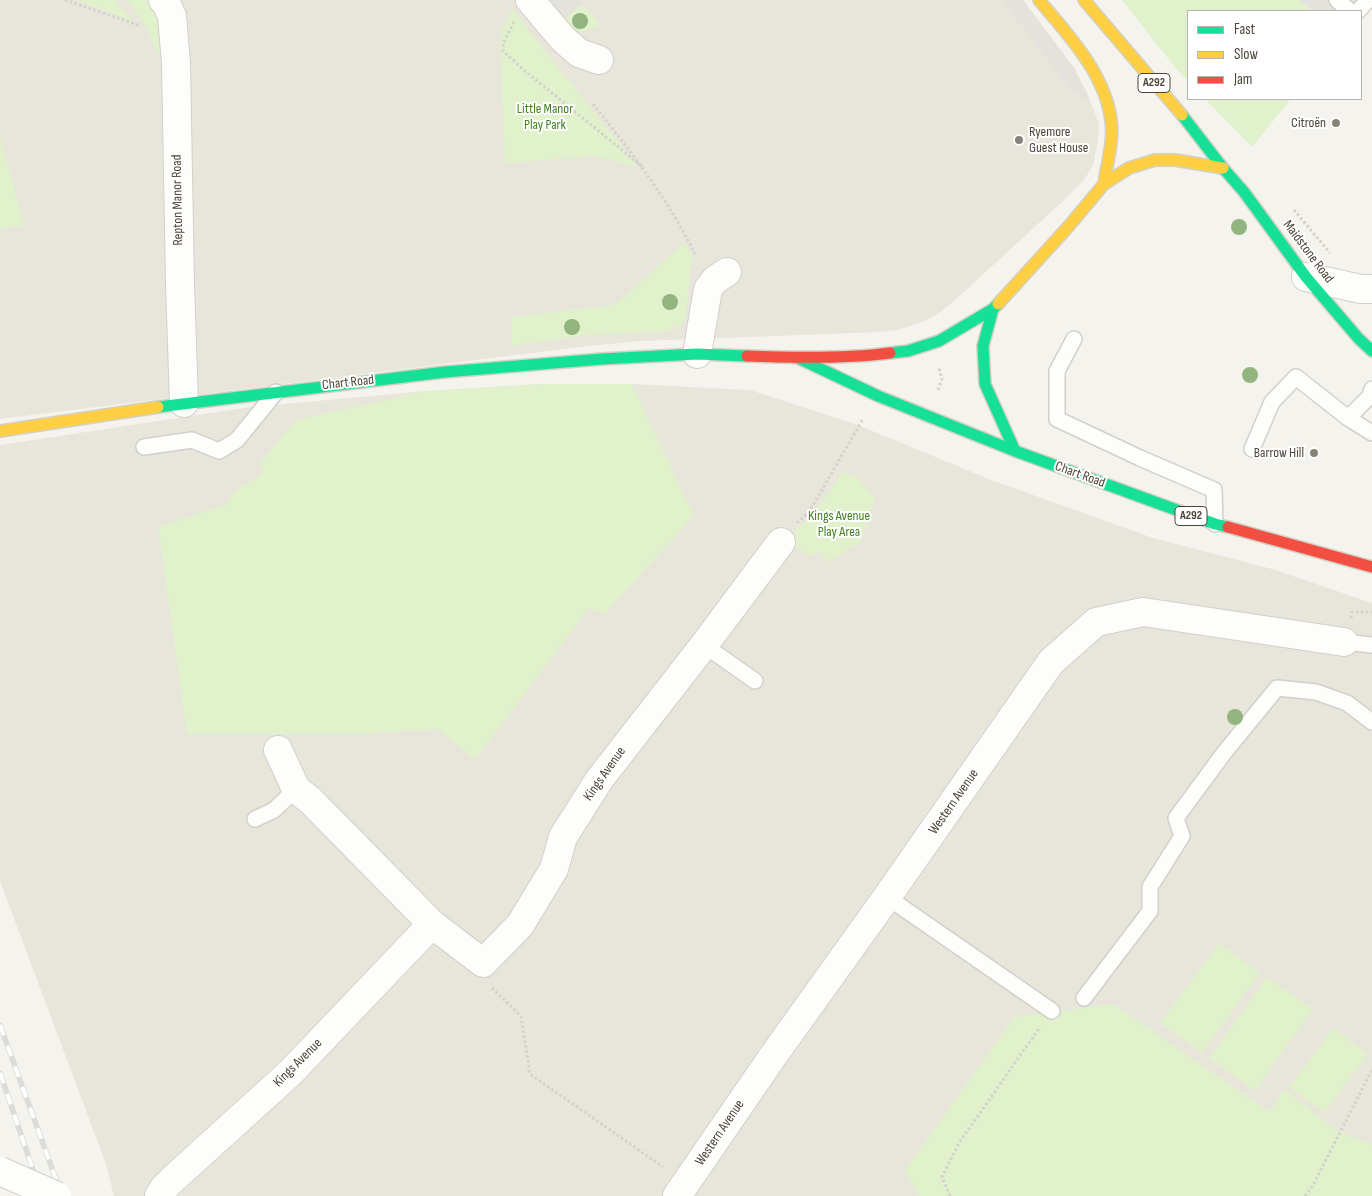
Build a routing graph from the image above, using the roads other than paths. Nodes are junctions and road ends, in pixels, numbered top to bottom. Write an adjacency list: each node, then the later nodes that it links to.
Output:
1 (1039, 0): 11 (main road)
2 (1084, 0): 10 (main road, Maidstone Road / A292)
3 (1337, 0): 7 (lane)
4 (1368, 0): 8 (lane)
5 (166, 1): 22 (street, Repton Manor Road)
6 (523, 9): 9 (street)
7 (1349, 10)
8 (1359, 10)
9 (599, 60)
10 (1223, 168): 11 (main road); 13 (main road, Maidstone Road / A292)
11 (1104, 184): 15 (main road)
12 (727, 272): 18 (street)
13 (1306, 277): 14 (street); 17 (main road, Maidstone Road / A292)
14 (1372, 289)
15 (992, 309): 19 (main road, Chart Road); 28 (main road)
16 (1074, 340): 29 (lane)
17 (1372, 351)
18 (698, 354): 19 (main road, Chart Road); 21 (main road, Chart Road)
19 (798, 358): 28 (main road, Chart Road)
20 (1372, 388): 23 (lane)
21 (277, 391): 22 (main road, Chart Road); 26 (lane)
22 (184, 403): 24 (main road, Chart Road)
23 (1348, 418): 25 (lane); 27 (lane)
24 (0, 431)
25 (1372, 433)
26 (144, 447)
27 (1252, 449)
28 (1015, 451): 29 (main road, Chart Road / A292)
29 (1215, 524): 31 (main road, Chart Road / A292)
30 (781, 542): 33 (street, Kings Avenue)
31 (1372, 567)
32 (1344, 642): 34 (lane); 40 (street, Western Avenue)
33 (704, 645): 35 (lane); 41 (street, Kings Avenue)
34 (1372, 645)
35 (755, 681)
36 (1372, 722): 42 (lane)
37 (278, 750): 38 (street, Kings Avenue)
38 (296, 789): 39 (lane); 41 (street, Kings Avenue)
39 (255, 819)
40 (887, 898): 43 (lane); 45 (street, Western Avenue)
41 (432, 924): 47 (street, Kings Avenue)
42 (1084, 998)
43 (1052, 1010)
44 (0, 1171): 46 (street, bridge)
45 (682, 1190)
46 (57, 1196)
47 (159, 1196)

